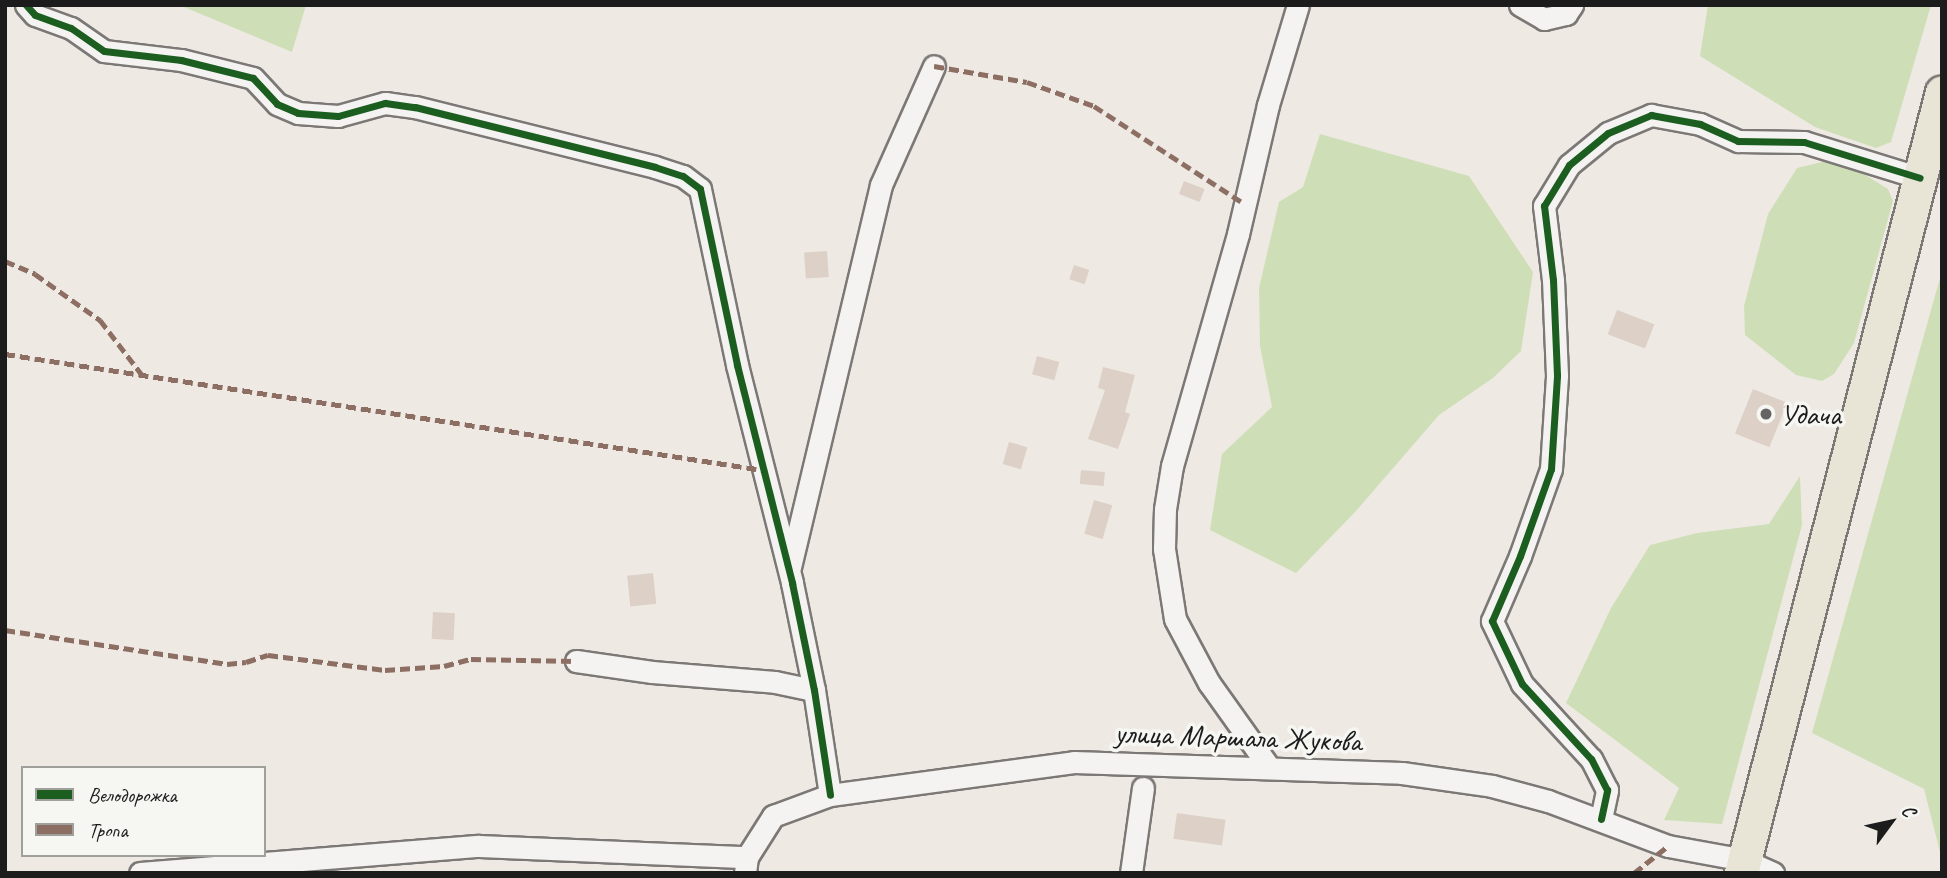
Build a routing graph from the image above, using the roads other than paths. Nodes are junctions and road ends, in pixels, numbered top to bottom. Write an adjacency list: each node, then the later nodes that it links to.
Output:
1 (26, 5): 8 (street)
2 (1298, 5): 11 (street)
3 (1520, 5): 4 (street)
4 (1572, 5)
5 (934, 66): 8 (street)
6 (1942, 92): 7 (main road)
7 (1920, 178): 14 (street); 16 (main road)
8 (789, 572): 10 (street)
9 (576, 661): 10 (street)
10 (814, 690): 13 (street)
11 (1269, 767): 13 (street, улица Маршала Жукова); 14 (street, улица Маршала Жукова)
12 (1143, 788): 18 (street)
13 (830, 795): 15 (street, улица Маршала Жукова)
14 (1601, 819): 16 (street, улица Маршала Жукова)
15 (746, 865): 17 (street)
16 (1752, 869)
17 (140, 873)
18 (1131, 873)

